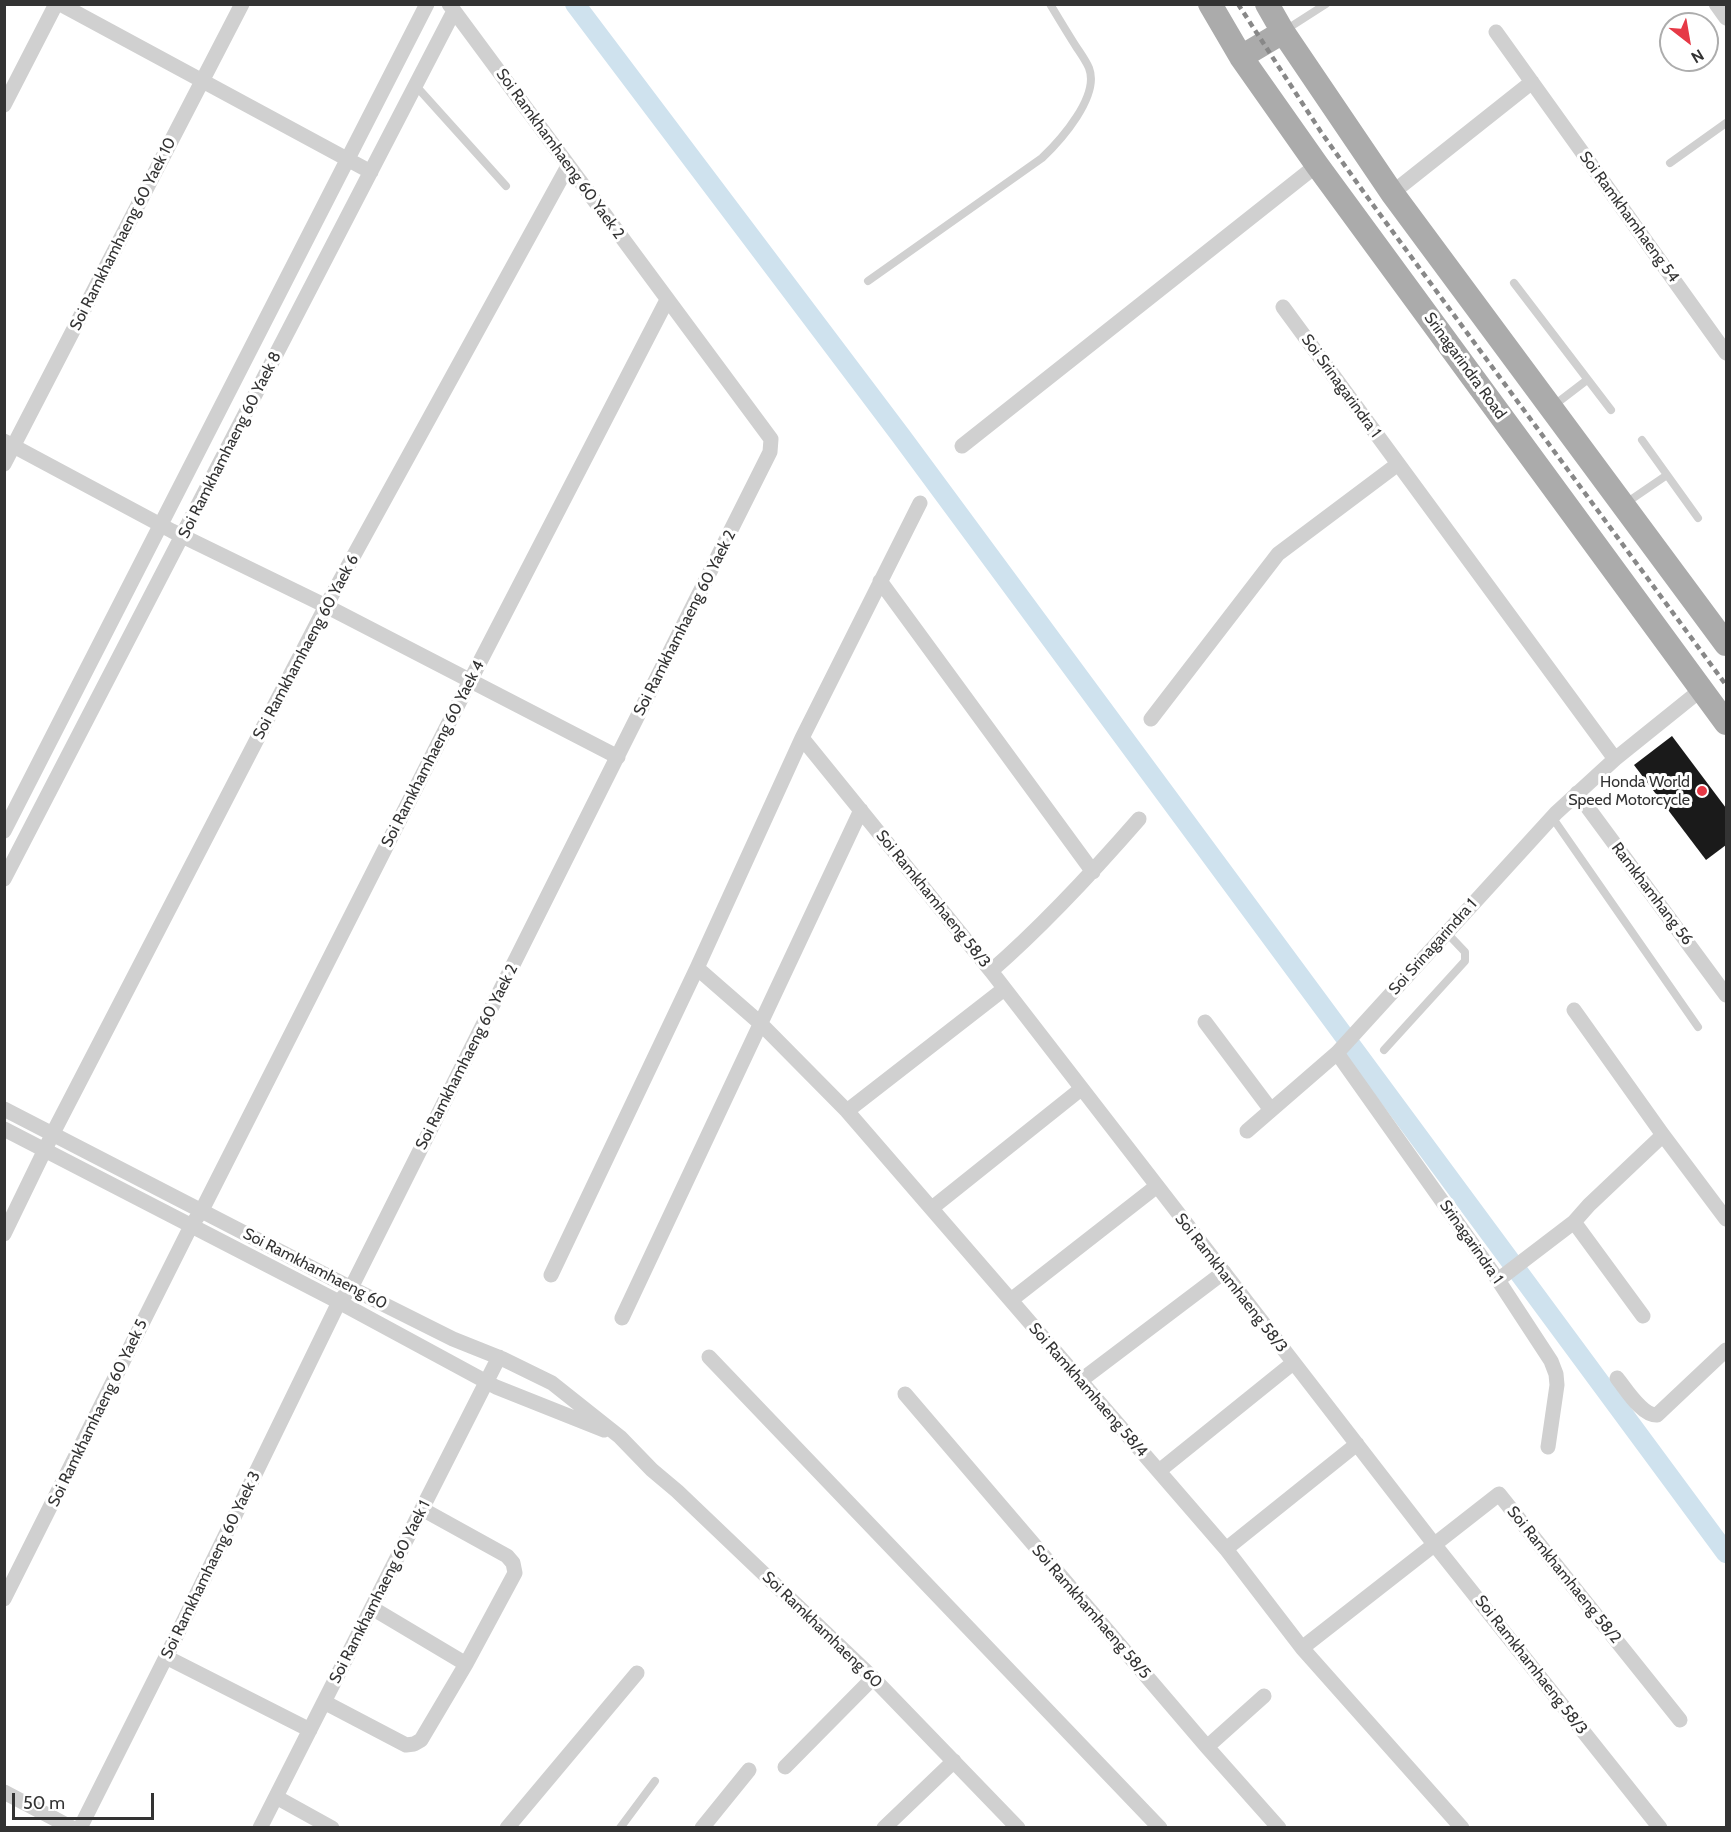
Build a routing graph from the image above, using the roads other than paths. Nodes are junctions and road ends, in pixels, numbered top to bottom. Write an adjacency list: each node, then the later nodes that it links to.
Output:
1 (58, 4): 14 (street); 17 (street)
2 (242, 4): 14 (street, Soi Ramkhamhaeng 60 Yaek 10)
3 (427, 4): 19 (street, Soi Ramkhamhaeng 60 Yaek 8)
4 (1050, 4): 26 (lane)
5 (1210, 4): 13 (main road, Srinagarindra Road)
6 (1267, 4): 11 (main road)
7 (1326, 4): 11 (lane)
8 (1716, 4): 10 (street)
9 (451, 8): 16 (street, Soi Ramkhamhaeng 60 Yaek 8); 22 (street, Soi Ramkhamhaeng 60 Yaek 2)
10 (1726, 18)
11 (1283, 32): 13 (main road); 25 (main road)
12 (1496, 32): 15 (street, Soi Ramkhamhaeng 54)
13 (1241, 57): 21 (main road, Srinagarindra Road)
14 (201, 82): 19 (street); 37 (street, Soi Ramkhamhaeng 60 Yaek 10)
15 (1532, 82): 25 (street); 32 (street, Soi Ramkhamhaeng 54)
16 (416, 86): 23 (street, Soi Ramkhamhaeng 60 Yaek 8); 24 (lane)
17 (4, 105)
18 (1726, 123): 20 (lane)
19 (348, 160): 23 (street); 30 (street, Soi Ramkhamhaeng 60 Yaek 8)
20 (1670, 163)
21 (1317, 165): 38 (street); 51 (main road, Srinagarindra Road)
22 (568, 166): 28 (street, Soi Ramkhamhaeng 60 Yaek 2); 48 (street, Soi Ramkhamhaeng 60 Yaek 6)
23 (371, 172): 31 (street, Soi Ramkhamhaeng 60 Yaek 8)
24 (506, 186)
25 (1392, 193): 34 (main road)
26 (868, 281)
27 (1514, 283): 33 (lane)
28 (667, 300): 50 (street, Soi Ramkhamhaeng 60 Yaek 4); 57 (street, Soi Ramkhamhaeng 60 Yaek 2)
29 (1283, 307): 40 (street, Soi Srinagarindra 1)
30 (256, 340): 31 (street); 45 (street, Soi Ramkhamhaeng 60 Yaek 8)
31 (278, 351): 46 (street, Soi Ramkhamhaeng 60 Yaek 8)
32 (1726, 353)
33 (1587, 380): 34 (lane); 35 (lane)
34 (1551, 408): 43 (main road)
35 (1611, 410)
36 (1642, 440): 41 (lane)
37 (9, 444): 39 (street, Soi Ramkhamhaeng 60 Yaek 10); 45 (street)
38 (962, 446)
39 (4, 464)
40 (1398, 464): 52 (street); 58 (street, Soi Srinagarindra 1)
41 (1667, 475): 43 (lane); 44 (lane)
42 (920, 503): 47 (street)
43 (1623, 506): 49 (main road)
44 (1698, 518)
45 (161, 525): 46 (street); 54 (street, Soi Ramkhamhaeng 60 Yaek 8)
46 (182, 536): 48 (street); 55 (street, Soi Ramkhamhaeng 60 Yaek 8)
47 (880, 581): 56 (street); 64 (street)
48 (326, 606): 50 (street); 83 (street, Soi Ramkhamhaeng 60 Yaek 6)
49 (1726, 644)
50 (470, 681): 57 (street); 88 (street, Soi Ramkhamhaeng 60 Yaek 4)
51 (1702, 690): 53 (main road, Srinagarindra Road); 58 (street, Soi Srinagarindra 1)
52 (1150, 719)
53 (1726, 723)
54 (57, 729): 55 (street); 63 (street, Soi Ramkhamhaeng 60 Yaek 8)
55 (78, 738): 65 (street, Soi Ramkhamhaeng 60 Yaek 8)
56 (802, 738): 60 (street, Soi Ramkhamhaeng 58/3); 67 (street)
57 (618, 757): 96 (street, Soi Ramkhamhaeng 60 Yaek 2)
58 (1616, 759): 59 (street, Soi Srinagarindra 1)
59 (1577, 793): 61 (street, Soi Srinagarindra 1); 70 (street, Ramkhamhang 56)
60 (861, 810): 68 (street, Soi Ramkhamhaeng 58/3); 73 (street)
61 (1552, 817): 66 (street, Soi Srinagarindra 1); 74 (lane)
62 (1138, 819): 64 (street)
63 (4, 831)
64 (1093, 872): 68 (street)
65 (4, 879)
66 (1446, 932): 75 (street, Soi Srinagarindra 1); 76 (lane)
67 (697, 968): 73 (street, Soi Ramkhamhaeng 58/4); 94 (street)
68 (991, 971): 69 (street, Soi Ramkhamhaeng 58/3)
69 (1004, 989): 77 (street, Soi Ramkhamhaeng 58/3); 80 (street)
70 (1726, 995)
71 (1574, 1010): 84 (street)
72 (1204, 1022): 79 (street)
73 (760, 1023): 80 (street, Soi Ramkhamhaeng 58/4); 100 (street)
74 (1698, 1027)
75 (1340, 1050): 79 (street, Soi Srinagarindra 1); 95 (street, Srinagarindra 1)
76 (1384, 1050)
77 (1081, 1089): 86 (street, Soi Ramkhamhaeng 58/3); 87 (street)
78 (4, 1109): 83 (street, Soi Ramkhamhaeng 60)
79 (1271, 1110): 82 (street, Soi Srinagarindra 1)
80 (847, 1111): 87 (street, Soi Ramkhamhaeng 58/4)
81 (4, 1129): 85 (street, Soi Ramkhamhaeng 60)
82 (1246, 1131)
83 (53, 1133): 85 (street, Soi Ramkhamhaeng 60 Yaek 6); 88 (street, Soi Ramkhamhaeng 60)
84 (1663, 1135): 89 (street); 90 (street)
85 (46, 1150): 91 (street, Soi Ramkhamhaeng 60); 92 (street, Soi Ramkhamhaeng 60 Yaek 6)
86 (1156, 1186): 93 (street, Soi Ramkhamhaeng 58/3); 97 (street)
87 (932, 1208): 97 (street, Soi Ramkhamhaeng 58/4)
88 (201, 1210): 91 (street, Soi Ramkhamhaeng 60 Yaek 4); 96 (street, Soi Ramkhamhaeng 60)
89 (1726, 1219)
90 (1574, 1222): 95 (street); 99 (street)
91 (191, 1226): 98 (street, Soi Ramkhamhaeng 60); 116 (street, Soi Ramkhamhaeng 60 Yaek 5)
92 (4, 1234)
93 (1224, 1272): 104 (street, Soi Ramkhamhaeng 58/3); 106 (street)
94 (551, 1275)
95 (1498, 1280): 111 (street, Srinagarindra 1)
96 (351, 1288): 98 (street, Soi Ramkhamhaeng 60 Yaek 2); 102 (street, Soi Ramkhamhaeng 60)
97 (1011, 1300): 106 (street, Soi Ramkhamhaeng 58/4)
98 (339, 1302): 107 (street, Soi Ramkhamhaeng 60); 119 (street, Soi Ramkhamhaeng 60 Yaek 3)
99 (1643, 1316)
100 (622, 1318)
101 (1726, 1350): 105 (street)
102 (500, 1357): 107 (street, Soi Ramkhamhaeng 60 Yaek 1); 109 (street, Soi Ramkhamhaeng 60)
103 (709, 1357): 143 (street)
104 (1293, 1363): 110 (street, Soi Ramkhamhaeng 58/3); 112 (street)
105 (1617, 1378)
106 (1080, 1381): 112 (street, Soi Ramkhamhaeng 58/4)
107 (487, 1382): 109 (street, Soi Ramkhamhaeng 60); 113 (street, Soi Ramkhamhaeng 60 Yaek 1)
108 (905, 1394): 127 (street, Soi Ramkhamhaeng 58/5)
109 (620, 1437): 122 (street, Soi Ramkhamhaeng 60)
110 (1357, 1444): 114 (street, Soi Ramkhamhaeng 58/3); 115 (street)
111 (1548, 1447)
112 (1159, 1471): 115 (street, Soi Ramkhamhaeng 58/4)
113 (422, 1509): 117 (street, Soi Ramkhamhaeng 60 Yaek 1); 120 (street)
114 (1434, 1544): 118 (street); 125 (street, Soi Ramkhamhaeng 58/2); 146 (street, Soi Ramkhamhaeng 58/3)
115 (1226, 1549): 118 (street, Soi Ramkhamhaeng 58/4)
116 (4, 1599)
117 (372, 1608): 120 (street); 124 (street, Soi Ramkhamhaeng 60 Yaek 1)
118 (1302, 1648): 145 (street, Soi Ramkhamhaeng 58/4)
119 (166, 1657): 126 (street); 135 (street, Soi Ramkhamhaeng 60 Yaek 3)
120 (466, 1664): 124 (street)
121 (637, 1674): 138 (street)
122 (873, 1678): 128 (street, Soi Ramkhamhaeng 60); 129 (street)
123 (1264, 1696): 127 (street)
124 (324, 1702): 126 (street, Soi Ramkhamhaeng 60 Yaek 1)
125 (1680, 1720)
126 (310, 1730): 133 (street, Soi Ramkhamhaeng 60 Yaek 1)
127 (1207, 1747): 144 (street, Soi Ramkhamhaeng 58/5)
128 (954, 1761): 141 (street); 142 (street, Soi Ramkhamhaeng 60)
129 (784, 1767)
130 (749, 1770): 140 (street)
131 (655, 1781): 139 (lane)
132 (4, 1792): 134 (street)
133 (276, 1797): 136 (street, Soi Ramkhamhaeng 60 Yaek 1); 137 (street)
134 (72, 1827)
135 (80, 1827)
136 (260, 1827)
137 (332, 1827)
138 (507, 1827)
139 (620, 1827)
140 (702, 1827)
141 (884, 1827)
142 (1018, 1827)
143 (1160, 1827)
144 (1279, 1827)
145 (1462, 1827)
146 (1660, 1827)

